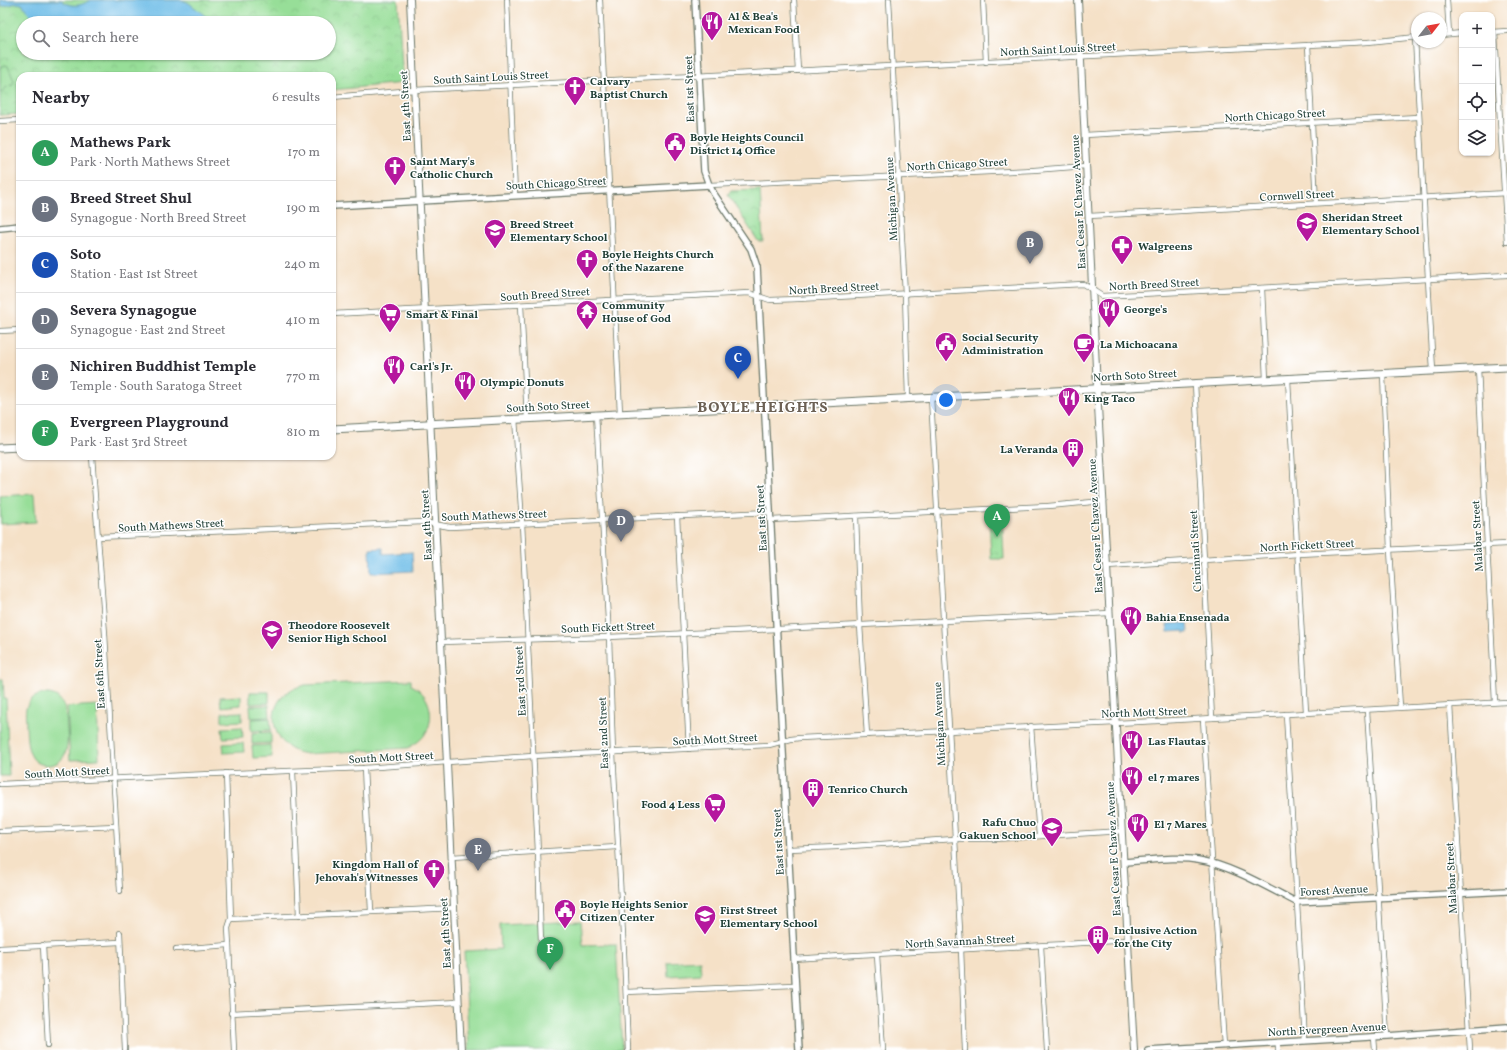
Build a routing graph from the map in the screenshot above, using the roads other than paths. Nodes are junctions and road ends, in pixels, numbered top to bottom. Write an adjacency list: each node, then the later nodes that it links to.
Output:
1 (410, 0): 25 (main road, East 4th Street)
2 (507, 0): 24 (street)
3 (600, 0): 23 (street)
4 (695, 0): 22 (street, East 1st Street)
5 (794, 0): 21 (street)
6 (890, 0): 20 (street, Michigan Avenue)
7 (983, 0): 19 (street)
8 (1078, 0): 18 (main road, East Cesar E Chavez Avenue)
9 (1447, 0): 13 (street)
10 (1507, 31): 11 (street)
11 (1495, 32)
12 (1459, 33): 13 (street)
13 (1449, 34)
14 (1411, 38): 15 (street, North Saint Louis Street)
15 (1308, 45): 18 (street, North Saint Louis Street); 30 (street)
16 (1495, 47): 36 (street)
17 (1416, 48): 27 (street)
18 (1081, 57): 19 (street, North Saint Louis Street); 31 (main road, East Cesar E Chavez Avenue)
19 (986, 62): 20 (street, North Saint Louis Street)
20 (893, 66): 21 (street, North Saint Louis Street); 33 (street, Michigan Avenue)
21 (798, 71): 22 (street, North Saint Louis Street)
22 (699, 75): 23 (street, South Saint Louis Street); 34 (street, East 1st Street)
23 (604, 80): 24 (street, South Saint Louis Street); 35 (street)
24 (510, 85): 25 (street, South Saint Louis Street); 37 (street)
25 (414, 90): 26 (street, South Saint Louis Street); 39 (main road, East 4th Street)
26 (336, 97)
27 (1418, 117): 30 (street, North Chicago Street); 38 (street)
28 (16, 120): 29 (street)
29 (0, 121)
30 (1312, 122): 31 (street, North Chicago Street); 40 (street)
31 (1085, 135): 32 (main road, East Cesar E Chavez Avenue)
32 (1086, 166): 33 (street, North Chicago Street); 42 (main road, East Cesar E Chavez Avenue)
33 (898, 176): 34 (street, North Chicago Street); 50 (street, Michigan Avenue)
34 (709, 185): 35 (street, South Chicago Street); 51 (street, East 1st Street)
35 (609, 191): 37 (street, South Chicago Street); 52 (street)
36 (1505, 193): 38 (street, Cornwell Street); 45 (street)
37 (515, 195): 39 (street, South Chicago Street)
38 (1422, 197): 40 (street, Cornwell Street); 47 (street)
39 (420, 200): 41 (street, South Chicago Street); 54 (main road, East 4th Street)
40 (1316, 203): 42 (street, Cornwell Street)
41 (336, 206)
42 (1089, 216): 49 (main road, East Cesar E Chavez Avenue)
43 (16, 226): 44 (street)
44 (0, 228)
45 (1507, 242)
46 (1507, 275): 47 (street, North Breed Street)
47 (1428, 280): 48 (street, North Breed Street); 60 (street)
48 (1262, 288): 49 (street, North Breed Street); 63 (street)
49 (1092, 289): 50 (street, North Breed Street); 65 (main road, East Cesar E Chavez Avenue)
50 (905, 294): 51 (street, North Breed Street); 67 (street, Michigan Avenue)
51 (758, 296): 52 (street, South Breed Street); 68 (street, East 1st Street)
52 (614, 299): 53 (street, South Breed Street); 69 (street)
53 (521, 305): 54 (street, South Breed Street); 72 (street)
54 (425, 310): 55 (street, South Breed Street); 73 (main road, East 4th Street)
55 (336, 314)
56 (16, 330): 57 (street)
57 (0, 331)
58 (1507, 366): 59 (main road, North Soto Street)
59 (1478, 368): 60 (main road, North Soto Street); 89 (street, Malabar Street)
60 (1432, 371): 61 (main road, North Soto Street)
61 (1383, 374): 62 (main road, North Soto Street); 90 (street)
62 (1288, 379): 63 (main road, North Soto Street); 91 (street)
63 (1266, 380): 64 (main road, North Soto Street)
64 (1195, 384): 65 (main road, North Soto Street); 92 (street, Cincinnati Street)
65 (1097, 388): 66 (main road, North Soto Street); 78 (main road, East Cesar E Chavez Avenue)
66 (930, 397): 67 (main road, North Soto Street); 79 (street, Michigan Avenue)
67 (908, 398): 68 (main road, North Soto Street)
68 (764, 404): 69 (main road, South Soto Street); 80 (street, East 1st Street)
69 (620, 413): 70 (main road, South Soto Street)
70 (596, 414): 72 (main road, South Soto Street); 83 (street, East 2nd Street)
71 (515, 418): 72 (main road, South Soto Street); 73 (main road, South Soto Street); 85 (street, East 3rd Street)
72 (527, 418)
73 (430, 424): 74 (main road, South Soto Street); 86 (main road, East 4th Street)
74 (336, 429)
75 (16, 447): 76 (main road)
76 (0, 448)
77 (92, 460): 87 (street, East 6th Street)
78 (1104, 501): 79 (street); 93 (main road, East Cesar E Chavez Avenue)
79 (937, 511): 82 (street); 95 (street, Michigan Avenue)
80 (770, 512): 81 (street, South Mathews Street); 84 (street, East 1st Street)
81 (677, 516): 83 (street, South Mathews Street); 98 (street)
82 (856, 516): 84 (street); 96 (street)
83 (602, 519): 85 (street, South Mathews Street); 99 (street, East 2nd Street)
84 (771, 520): 97 (street, East 1st Street)
85 (522, 524): 86 (street, South Mathews Street); 100 (street, East 3rd Street)
86 (436, 525): 87 (street, South Mathews Street); 101 (main road, East 4th Street)
87 (98, 537): 123 (street, East 6th Street)
88 (1507, 544): 89 (street, North Fickett Street)
89 (1487, 545): 90 (street, North Fickett Street); 102 (street, Malabar Street)
90 (1390, 550): 91 (street, North Fickett Street); 105 (street)
91 (1298, 554): 92 (street, North Fickett Street); 107 (street)
92 (1204, 561): 93 (street, North Fickett Street); 109 (street, Cincinnati Street)
93 (1107, 566): 94 (main road, East Cesar E Chavez Avenue)
94 (1110, 613): 95 (street); 111 (main road, East Cesar E Chavez Avenue)
95 (943, 620): 96 (street); 113 (street, Michigan Avenue)
96 (860, 625): 97 (street); 114 (street)
97 (777, 629): 98 (street, South Fickett Street); 115 (street, East 1st Street)
98 (683, 633): 99 (street, South Fickett Street); 116 (street)
99 (608, 636): 100 (street, South Fickett Street); 117 (street, East 2nd Street)
100 (527, 638): 101 (street, South Fickett Street); 118 (street, East 3rd Street)
101 (441, 642): 119 (main road, East 4th Street)
102 (1495, 702): 103 (street, North Mott Street); 104 (street, North Mott Street)
103 (1507, 702)
104 (1450, 705): 105 (street, North Mott Street); 138 (street, Malabar Street)
105 (1400, 707): 106 (street, North Mott Street)
106 (1367, 710): 107 (street, North Mott Street); 139 (street)
107 (1306, 712): 108 (street, North Mott Street)
108 (1286, 714): 109 (street, North Mott Street); 140 (street)
109 (1212, 718): 110 (street, North Mott Street)
110 (1203, 719): 111 (street, North Mott Street); 135 (street)
111 (1116, 723): 112 (street, North Mott Street); 127 (main road, East Cesar E Chavez Avenue)
112 (1031, 726): 113 (street, North Mott Street); 128 (street)
113 (949, 730): 114 (street, North Mott Street); 129 (street, Michigan Avenue)
114 (867, 734): 115 (street, North Mott Street)
115 (783, 742): 116 (street, South Mott Street); 131 (street, East 1st Street)
116 (689, 749): 117 (street, South Mott Street)
117 (613, 753): 118 (street, South Mott Street); 130 (street, East 2nd Street)
118 (533, 756): 119 (street, South Mott Street); 132 (street, East 3rd Street)
119 (446, 762): 120 (street, South Mott Street); 133 (main road, East 4th Street)
120 (364, 768): 121 (street, South Mott Street); 142 (street)
121 (293, 771): 122 (street, South Mott Street); 143 (street)
122 (226, 773): 123 (street, South Mott Street); 144 (street)
123 (113, 778): 124 (street, South Mott Street); 125 (street, East 6th Street)
124 (0, 784)
125 (116, 826): 126 (street); 136 (street, East 6th Street)
126 (0, 831)
127 (1122, 832): 128 (street); 134 (main road, East Cesar E Chavez Avenue)
128 (1039, 836): 129 (street)
129 (954, 839): 131 (street); 154 (street, Michigan Avenue)
130 (617, 847): 132 (street); 158 (street, East 2nd Street)
131 (789, 849): 156 (street, East 1st Street)
132 (538, 852): 133 (street); 148 (street, East 3rd Street)
133 (451, 857): 141 (main road, East 4th Street)
134 (1124, 862): 135 (street, Forest Avenue); 146 (main road, East Cesar E Chavez Avenue)
135 (1213, 863): 140 (street, Forest Avenue); 168 (street)
136 (120, 891)
137 (1507, 891): 138 (street, Forest Avenue)
138 (1462, 894): 139 (street, Forest Avenue); 162 (street, Malabar Street)
139 (1379, 898): 140 (street, Forest Avenue); 163 (street)
140 (1296, 902): 165 (street)
141 (454, 908): 142 (street); 159 (main road, East 4th Street)
142 (371, 911): 143 (street)
143 (299, 916): 144 (street)
144 (231, 919): 150 (street)
145 (120, 933): 147 (street)
146 (1128, 940): 151 (street, North Savannah Street); 177 (main road, East Cesar E Chavez Avenue)
147 (120, 942): 149 (street); 169 (street)
148 (541, 943)
149 (43, 945): 152 (street); 167 (street)
150 (228, 945): 153 (street); 160 (street)
151 (1041, 946): 154 (street, North Savannah Street); 176 (street)
152 (0, 948)
153 (176, 949)
154 (961, 949): 155 (street, North Savannah Street); 175 (street, Michigan Avenue)
155 (878, 954): 156 (street, North Savannah Street); 174 (street)
156 (794, 959): 157 (street, East 1st Street)
157 (795, 985): 158 (street); 173 (street, East 1st Street)
158 (626, 992): 172 (street, East 2nd Street)
159 (458, 1002): 160 (street); 171 (main road, East 4th Street)
160 (231, 1013): 170 (street)
161 (1507, 1027): 162 (street, North Evergreen Avenue)
162 (1468, 1029): 163 (street, North Evergreen Avenue); 181 (street, Malabar Street)
163 (1387, 1036): 164 (street, North Evergreen Avenue)
164 (1374, 1037): 165 (street, North Evergreen Avenue); 180 (street)
165 (1306, 1041): 166 (street, North Evergreen Avenue)
166 (1278, 1042): 168 (street, North Evergreen Avenue); 179 (street)
167 (48, 1045)
168 (1224, 1046): 178 (street, North Evergreen Avenue)
169 (125, 1050)
170 (234, 1050)
171 (461, 1050)
172 (628, 1050)
173 (799, 1050)
174 (883, 1050)
175 (965, 1050)
176 (1047, 1050)
177 (1134, 1050)
178 (1148, 1050)
179 (1278, 1050)
180 (1375, 1050)
181 (1470, 1050)

